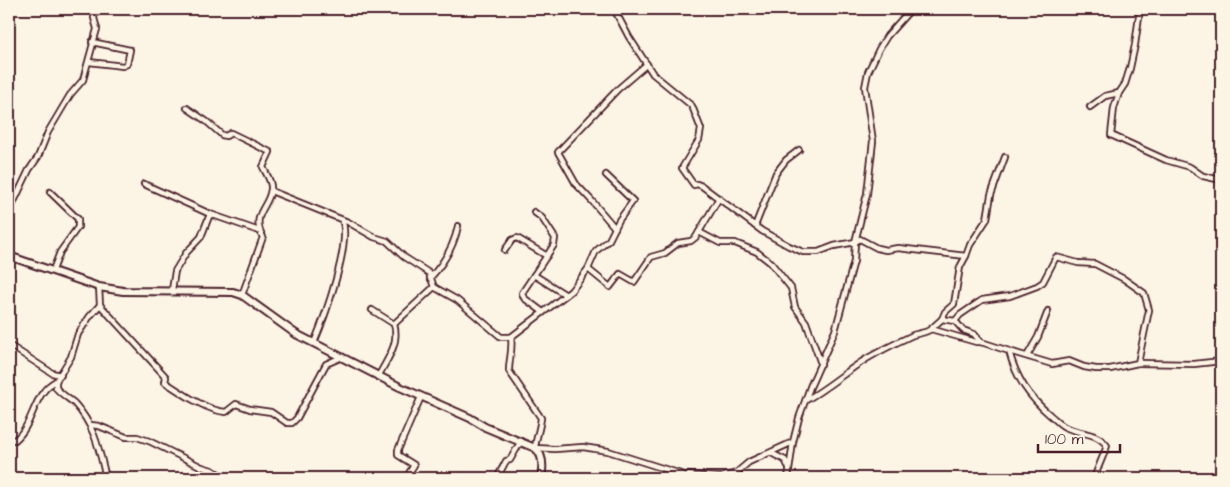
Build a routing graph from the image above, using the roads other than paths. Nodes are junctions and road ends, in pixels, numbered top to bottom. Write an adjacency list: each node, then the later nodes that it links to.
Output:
1 (96, 9): 5 (street)
2 (614, 9): 7 (street)
3 (912, 9): 28 (street)
4 (1140, 9): 8 (street)
5 (92, 42): 6 (street); 6 (street)
6 (88, 62): 19 (street)
7 (646, 64): 18 (street); 25 (street)
8 (1119, 93): 9 (street); 14 (street)
9 (1090, 107)
10 (187, 108): 16 (street)
11 (799, 150): 24 (street)
12 (1005, 157): 32 (street)
13 (606, 175): 25 (street)
14 (1221, 180)
15 (144, 184): 21 (street)
16 (271, 190): 22 (street); 26 (street)
17 (50, 192): 34 (street)
18 (718, 198): 24 (street); 27 (street)
19 (9, 212)
20 (534, 212): 31 (street)
21 (210, 214): 26 (street); 39 (street)
22 (342, 220): 36 (street); 52 (street)
23 (458, 226): 36 (street)
24 (755, 226): 28 (street)
25 (615, 228): 33 (street)
26 (259, 231): 40 (street)
27 (699, 232): 33 (street); 59 (street)
28 (855, 242): 32 (street); 59 (street)
29 (505, 250): 31 (street)
30 (9, 256): 34 (street)
31 (547, 256): 35 (street)
32 (966, 256): 46 (street)
33 (588, 268): 41 (street)
34 (53, 270): 37 (street)
35 (534, 275): 41 (street); 45 (street)
36 (430, 278): 38 (street)
37 (100, 287): 39 (street); 42 (street)
38 (434, 287): 48 (street); 50 (street)
39 (172, 290): 40 (street)
40 (242, 295): 52 (street)
41 (566, 295): 45 (street)
42 (100, 305): 56 (street); 60 (street)
43 (372, 310): 48 (street)
44 (1048, 311): 55 (street)
45 (544, 312): 50 (street)
46 (942, 320): 47 (street); 49 (street)
47 (955, 321): 51 (street); 58 (street)
48 (394, 324): 61 (street)
49 (932, 329): 51 (street); 64 (street)
50 (511, 337): 69 (street)
51 (981, 342): 54 (street)
52 (314, 343): 56 (street)
53 (9, 346): 60 (street)
54 (1009, 351): 55 (street); 78 (street)
55 (1028, 356): 58 (street)
56 (342, 357): 61 (street)
57 (1221, 362): 58 (street)
58 (1138, 363)
59 (822, 364): 64 (street)
60 (61, 375): 62 (street)
61 (378, 377): 63 (street)
62 (56, 381): 65 (street); 66 (street)
63 (421, 397): 67 (street); 74 (street)
64 (806, 400): 68 (street)
65 (90, 425): 72 (street); 73 (street)
66 (9, 439)
67 (521, 442): 69 (street); 75 (street)
68 (793, 442): 70 (street); 71 (street)
69 (536, 448): 70 (street); 76 (street)
70 (771, 453): 71 (street)
71 (788, 467): 77 (street)
72 (106, 478)
73 (225, 478)
74 (406, 478)
75 (497, 478)
76 (541, 478)
77 (788, 478)
78 (1094, 478)

